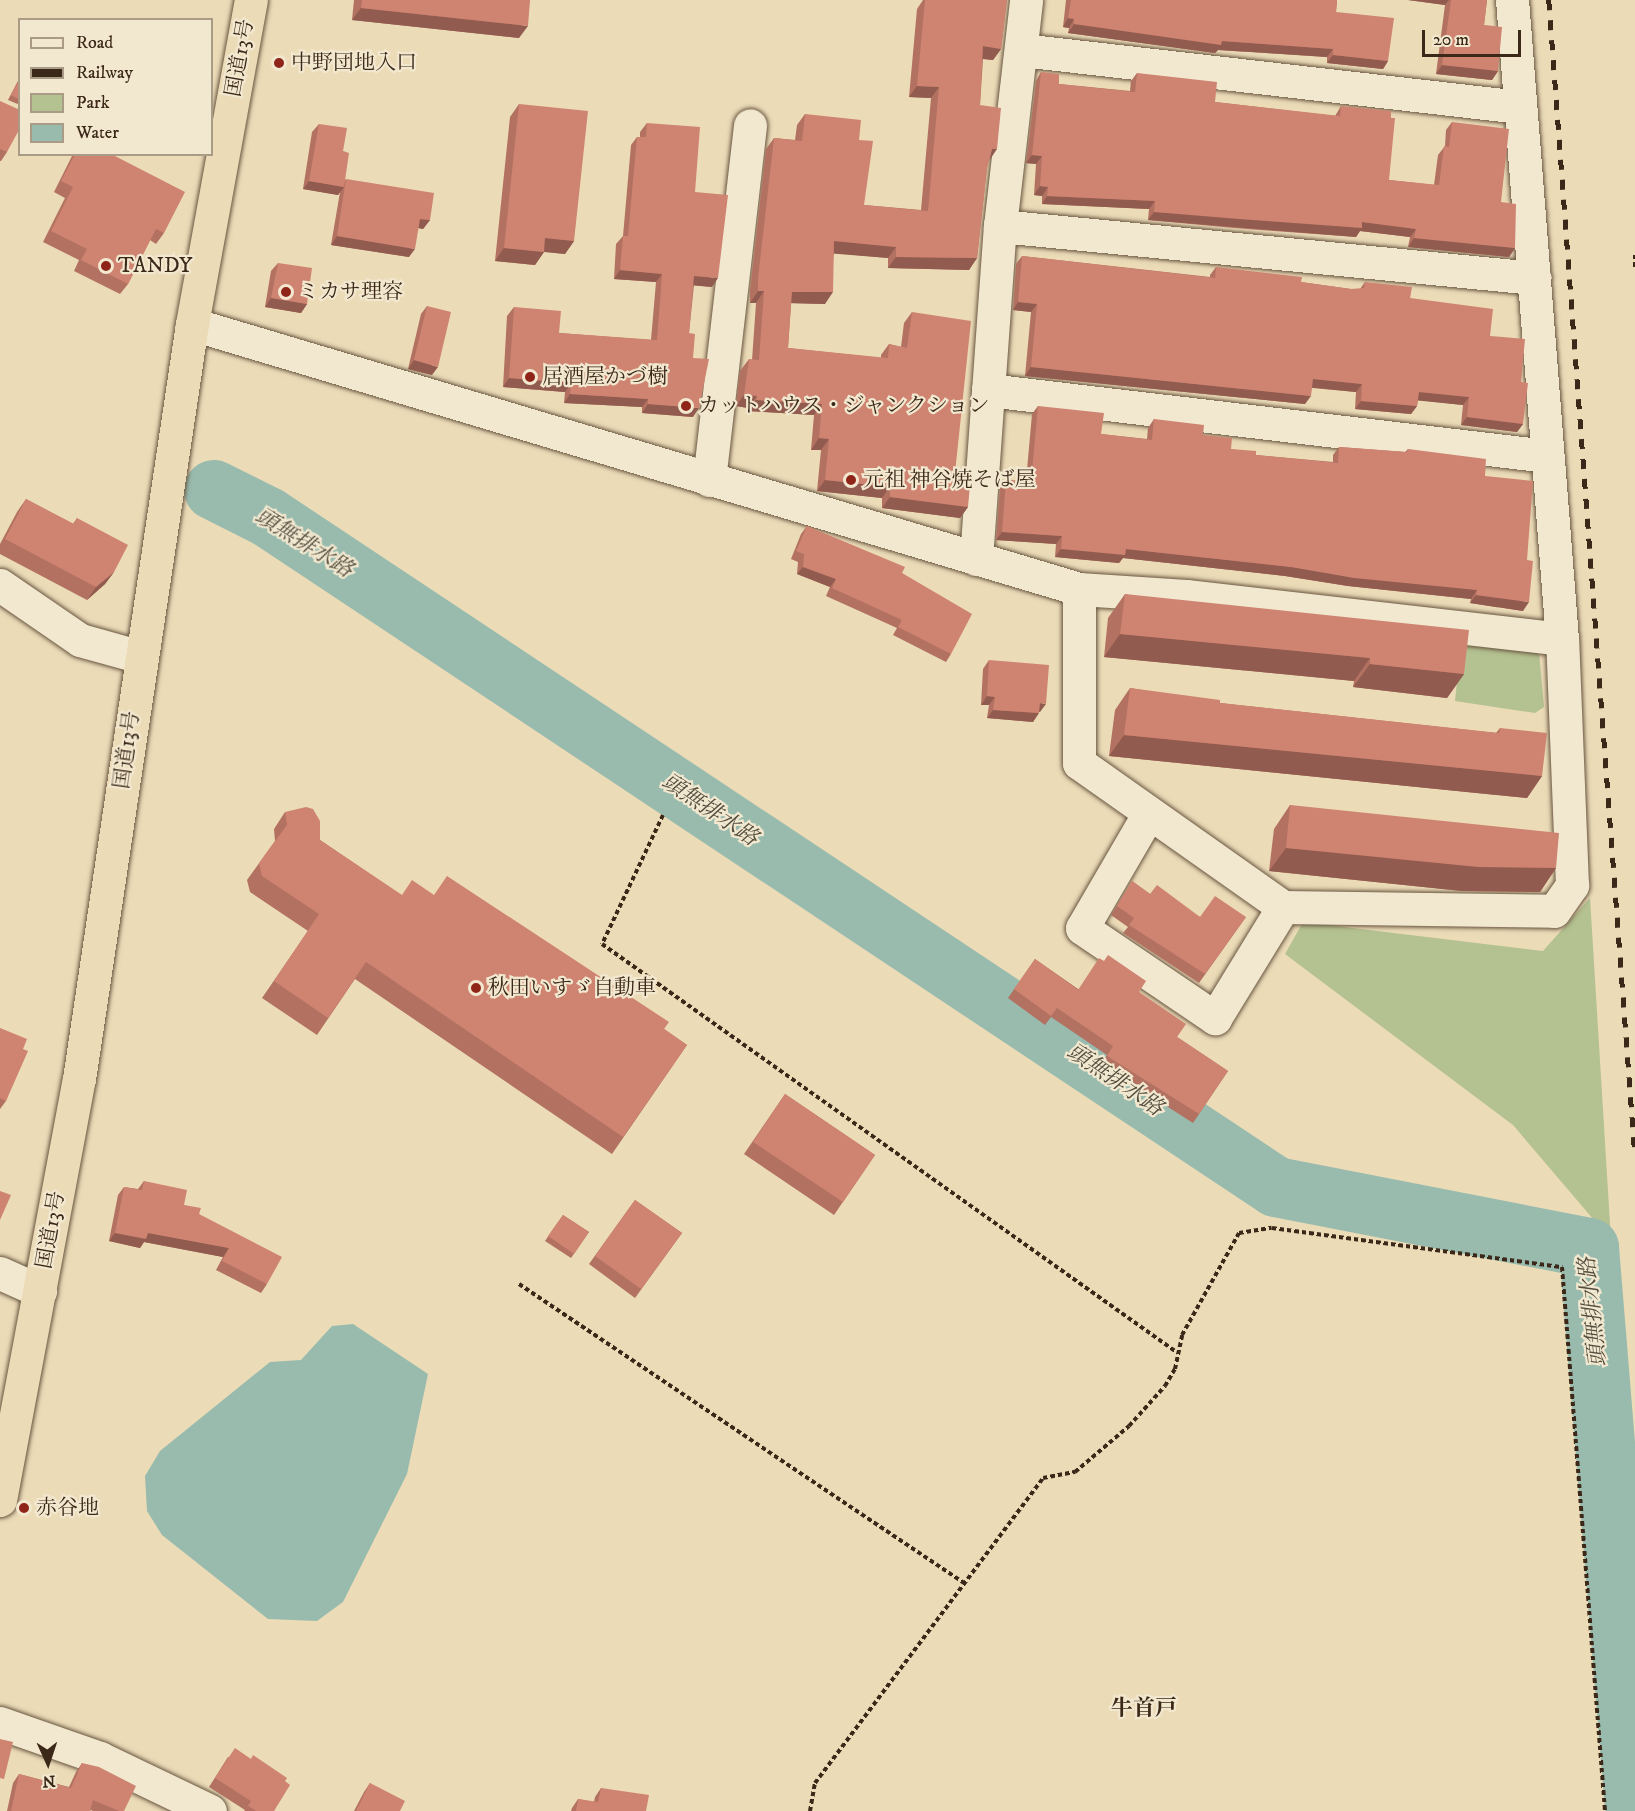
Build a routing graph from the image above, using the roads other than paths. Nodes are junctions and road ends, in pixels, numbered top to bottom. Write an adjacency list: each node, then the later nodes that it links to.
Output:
1 (251, 0): 9 (highway, 国道13号)
2 (1026, 0): 4 (street)
3 (1512, 0): 5 (street)
4 (1022, 50): 5 (street); 7 (street)
5 (1520, 107): 8 (street)
6 (750, 125): 12 (street)
7 (1000, 226): 8 (street); 10 (street)
8 (1534, 278): 11 (street)
9 (192, 324): 12 (street); 17 (highway, 国道13号)
10 (988, 390): 11 (street); 13 (street)
11 (1547, 456): 16 (street)
12 (709, 480): 13 (street)
13 (976, 559): 14 (street)
14 (1079, 589): 16 (street); 18 (street)
15 (5, 599): 17 (street)
16 (1562, 639): 19 (street)
17 (141, 657): 21 (highway, 国道13号)
18 (1149, 813): 19 (street); 19 (street)
19 (1282, 908)
20 (0, 1273): 21 (street)
21 (40, 1291): 22 (highway, 国道13号)
22 (0, 1500)
23 (0, 1723): 24 (street)
24 (210, 1811)

